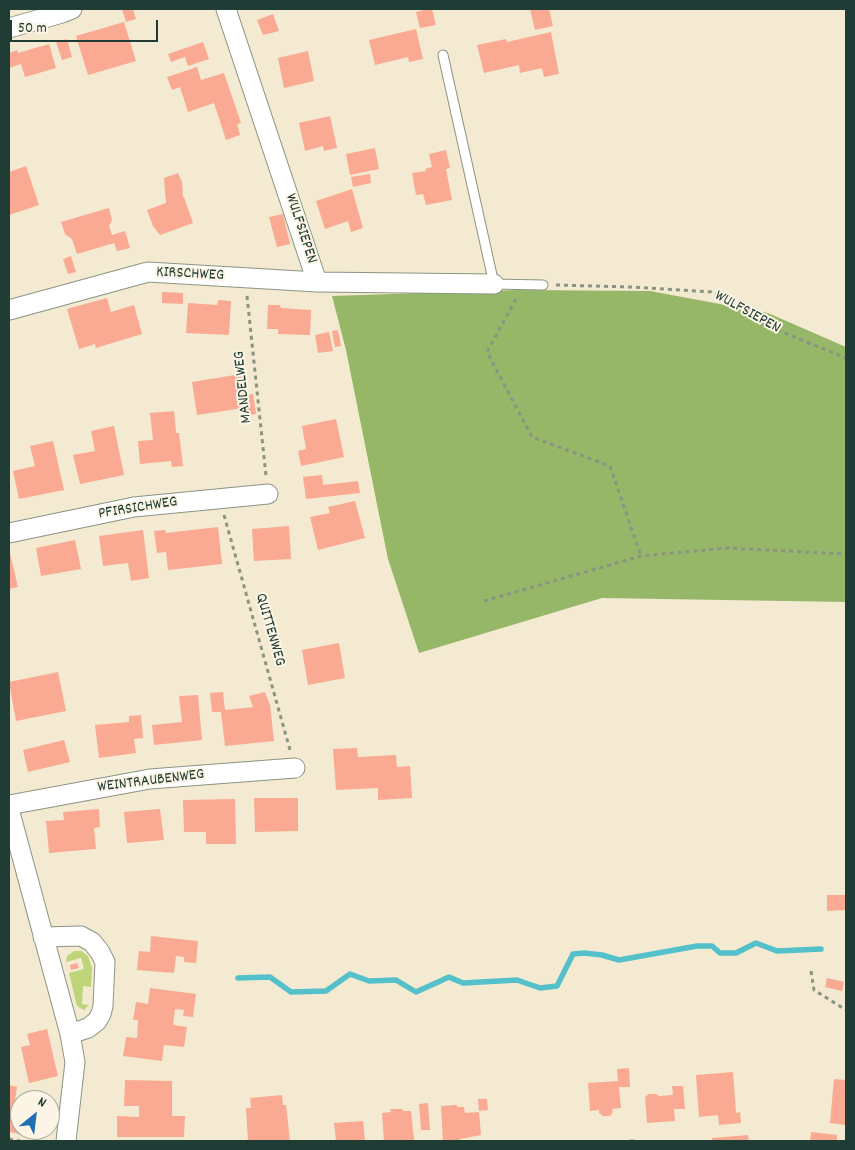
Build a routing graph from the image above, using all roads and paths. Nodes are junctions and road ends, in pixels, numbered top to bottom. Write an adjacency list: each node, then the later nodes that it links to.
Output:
1 (72, 9): 3 (street)
2 (226, 9): 6 (street, WULFSIEPEN)
3 (9, 28)
4 (443, 55): 7 (lane)
5 (246, 278): 6 (street, KIRSCHWEG); 10 (street, KIRSCHWEG); 12 (path, MANDELWEG)
6 (317, 282): 7 (street, WULFSIEPEN)
7 (494, 284): 8 (lane, WULFSIEPEN)
8 (524, 284): 9 (lane, WULFSIEPEN); 16 (path)
9 (543, 284): 11 (path, WULFSIEPEN)
10 (9, 310)
11 (846, 358)
12 (268, 494): 13 (street, PFIRSICHWEG)
13 (219, 498): 14 (street, PFIRSICHWEG); 18 (path, QUITTENWEG)
14 (9, 533)
15 (846, 554): 16 (path)
16 (640, 556): 17 (path)
17 (484, 601)
18 (295, 768): 19 (street, WEINTRAUBENWEG)
19 (9, 805)
20 (9, 809): 21 (street)
21 (44, 937): 24 (street); 24 (street)
22 (811, 971): 23 (path)
23 (846, 1010)
24 (70, 1034): 27 (street)
25 (9, 1139): 26 (path)
26 (20, 1141)
27 (66, 1141)
28 (630, 1141): 29 (path)
29 (638, 1141)

